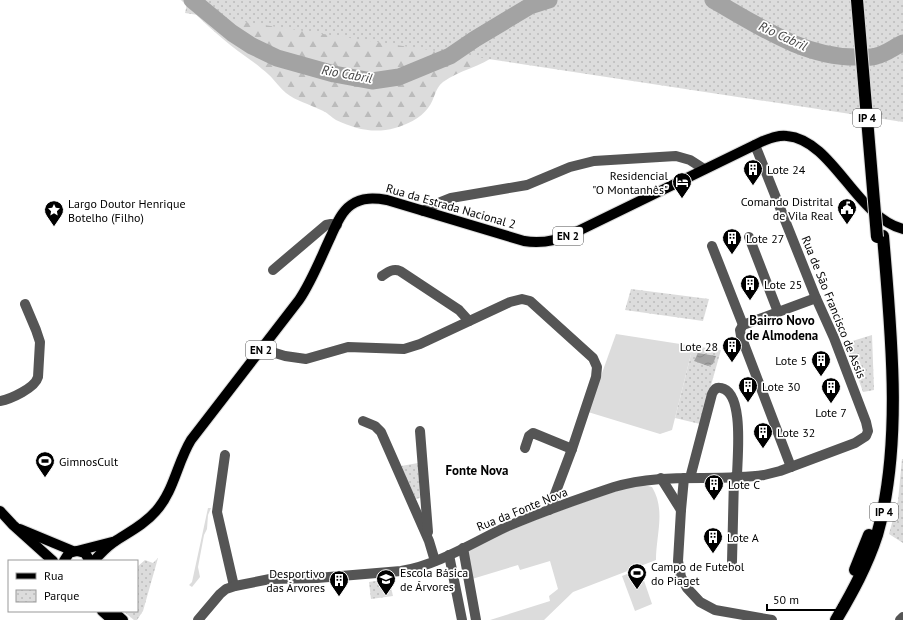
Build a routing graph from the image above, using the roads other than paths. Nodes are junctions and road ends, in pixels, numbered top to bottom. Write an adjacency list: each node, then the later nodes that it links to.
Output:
1 (857, 0): 9 (highway, IP 4, bridge)
2 (862, 0): 9 (highway, IP 4)
3 (755, 144): 4 (main road, Rua da Estrada Nacional 2 / EN 2); 7 (main road, Rua da Estrada Nacional 2 / EN 2); 13 (street, Rua de São Francisco de Assis)
4 (704, 169): 5 (street); 5 (main road, Rua da Estrada Nacional 2 / EN 2)
5 (423, 211): 6 (main road, Rua da Estrada Nacional 2 / EN 2)
6 (337, 225): 11 (street); 18 (main road, Rua da Estrada Nacional 2 / EN 2)
7 (903, 228)
8 (749, 237): 15 (street)
9 (880, 237): 55 (highway, IP 4); 56 (highway, IP 4)
10 (712, 246): 17 (street)
11 (274, 270)
12 (382, 276): 16 (street)
13 (816, 298): 15 (street); 22 (street, Rua de São Francisco de Assis)
14 (25, 304): 19 (street)
15 (778, 312): 17 (street)
16 (469, 321): 18 (street); 24 (street)
17 (743, 325): 26 (street)
18 (262, 349): 35 (main road, Rua da Estrada Nacional 2 / EN 2)
19 (0, 401)
20 (363, 421): 34 (street)
21 (420, 431): 34 (street)
22 (866, 436): 26 (street, Rua da Fonte Nova)
23 (525, 448): 24 (street)
24 (572, 449): 31 (street)
25 (224, 455): 45 (street)
26 (791, 467): 27 (street, Rua da Fonte Nova)
27 (736, 477): 29 (street, Rua da Fonte Nova); 29 (street); 44 (street)
28 (658, 478): 29 (street, Rua da Fonte Nova); 31 (street, Rua da Fonte Nova); 32 (street)
29 (687, 478): 32 (street)
30 (0, 510): 33 (main road)
31 (549, 510): 36 (street, Rua da Fonte Nova)
32 (681, 510): 54 (street)
33 (13, 525): 37 (main road); 39 (main road)
34 (429, 541): 43 (street)
35 (114, 542): 37 (main road, EN 2); 42 (main road, EN 2)
36 (463, 548): 38 (street, Rua da Fonte Nova); 53 (street)
37 (75, 551): 40 (main road); 41 (main road)
38 (449, 555): 43 (street, Rua da Fonte Nova); 52 (street)
39 (52, 560)
40 (64, 560)
41 (89, 560)
42 (95, 560)
43 (435, 561): 45 (street, Rua da Fonte Nova)
44 (732, 562)
45 (234, 586): 51 (street, Rua da Fonte Nova)
46 (103, 612): 49 (main road)
47 (114, 612): 50 (main road)
48 (903, 617): 57 (street)
49 (112, 620)
50 (123, 620)
51 (198, 620)
52 (462, 620)
53 (476, 620)
54 (772, 620)
55 (828, 620)
56 (836, 620)
57 (900, 620)

